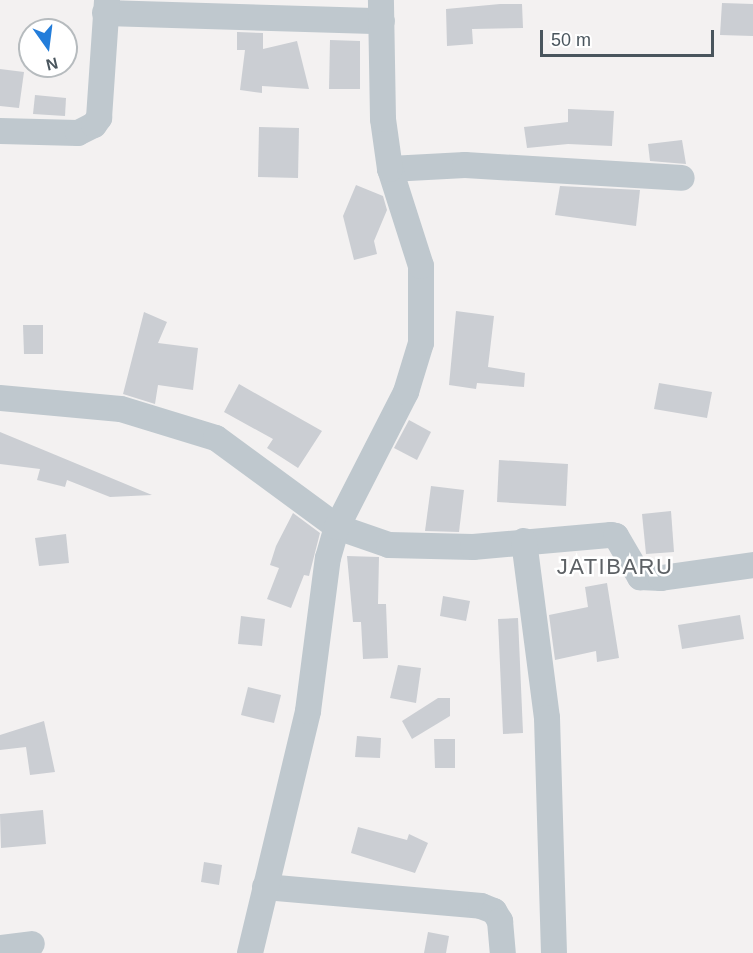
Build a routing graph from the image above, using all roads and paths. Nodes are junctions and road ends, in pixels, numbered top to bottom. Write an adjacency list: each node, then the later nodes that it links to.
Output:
1 (106, 7): 2 (street); 3 (street)
2 (381, 11): 4 (street)
3 (0, 131)
4 (390, 169): 5 (street); 7 (street)
5 (682, 178)
6 (0, 398): 7 (street)
7 (337, 527): 8 (street); 10 (street)
8 (524, 541): 9 (street); 15 (street)
9 (753, 565)
10 (266, 887): 13 (street); 14 (street)
11 (32, 944): 12 (street)
12 (0, 948)
13 (250, 953)
14 (504, 953)
15 (554, 953)

